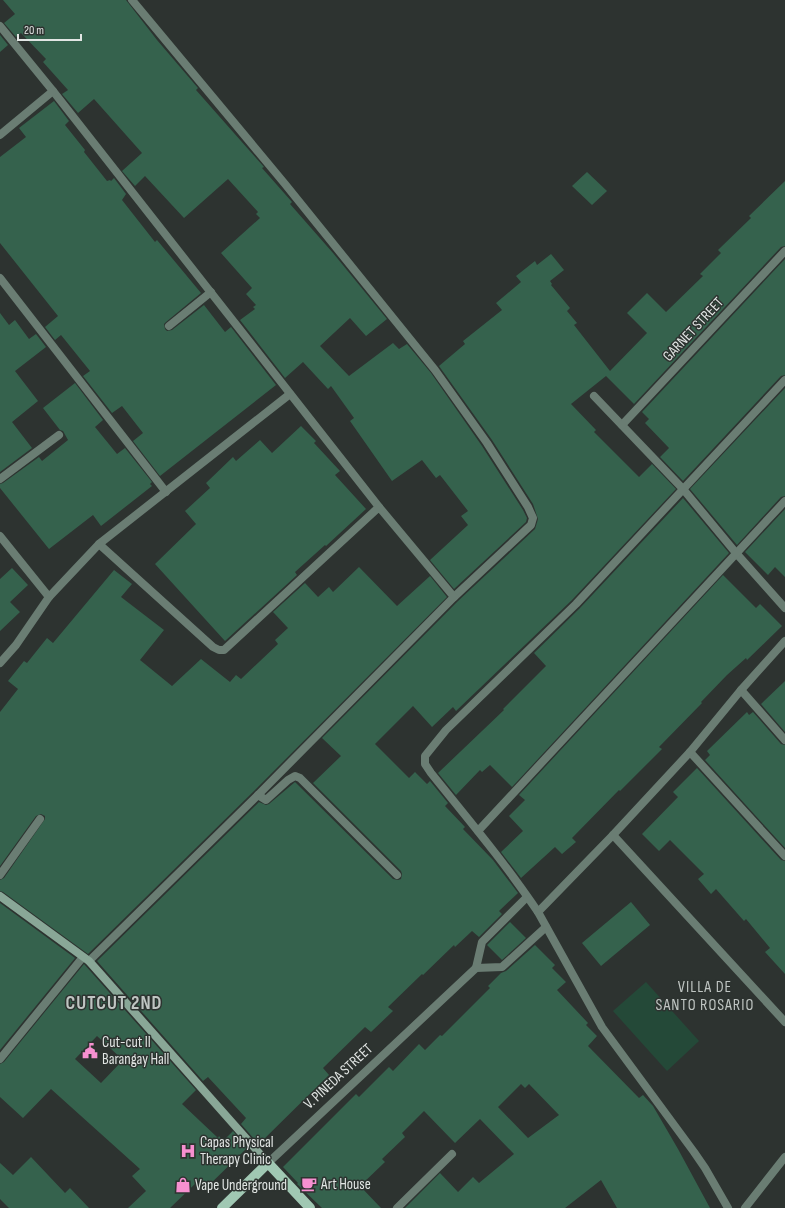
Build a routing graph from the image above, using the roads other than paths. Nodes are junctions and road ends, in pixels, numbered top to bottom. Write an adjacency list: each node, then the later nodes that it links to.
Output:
1 (132, 0): 23 (street)
2 (0, 26): 3 (street)
3 (53, 91): 4 (street); 7 (street)
4 (0, 135)
5 (785, 251): 12 (street, GARNET STREET)
6 (0, 278): 16 (street)
7 (211, 292): 8 (street); 10 (street)
8 (169, 326)
9 (785, 380): 15 (street)
10 (290, 394): 16 (street); 18 (street)
11 (594, 396): 12 (street)
12 (622, 425): 15 (street)
13 (59, 435): 14 (street)
14 (0, 479)
15 (683, 488): 21 (street); 32 (street)
16 (166, 492): 20 (street)
17 (785, 501): 21 (street)
18 (379, 507): 20 (street); 23 (street)
19 (0, 536): 22 (street)
20 (99, 544): 22 (street)
21 (736, 553): 24 (street); 32 (street)
22 (49, 597): 26 (street)
23 (454, 597): 30 (street)
24 (785, 608)
25 (785, 641): 27 (street)
26 (0, 663)
27 (741, 690): 28 (street); 29 (street)
28 (785, 740)
29 (690, 752): 33 (street); 34 (street)
30 (258, 795): 36 (street); 41 (street)
31 (40, 820): 35 (street)
32 (478, 830): 38 (street)
33 (613, 835): 39 (street); 43 (street)
34 (785, 856)
35 (0, 875)
36 (397, 875)
37 (0, 896): 41 (street)
38 (527, 896): 39 (street); 42 (street)
39 (538, 912): 40 (street)
40 (546, 927): 42 (street); 51 (street)
41 (86, 959): 44 (street); 47 (street)
42 (476, 968): 47 (street, V. PINEDA STREET)
43 (785, 1022)
44 (0, 1059)
45 (452, 1154): 50 (street)
46 (785, 1157): 52 (street)
47 (268, 1162): 48 (main road, V. PINEDA STREET); 49 (main road)
48 (222, 1208)
49 (310, 1208)
50 (397, 1208)
51 (728, 1208)
52 (746, 1208)

